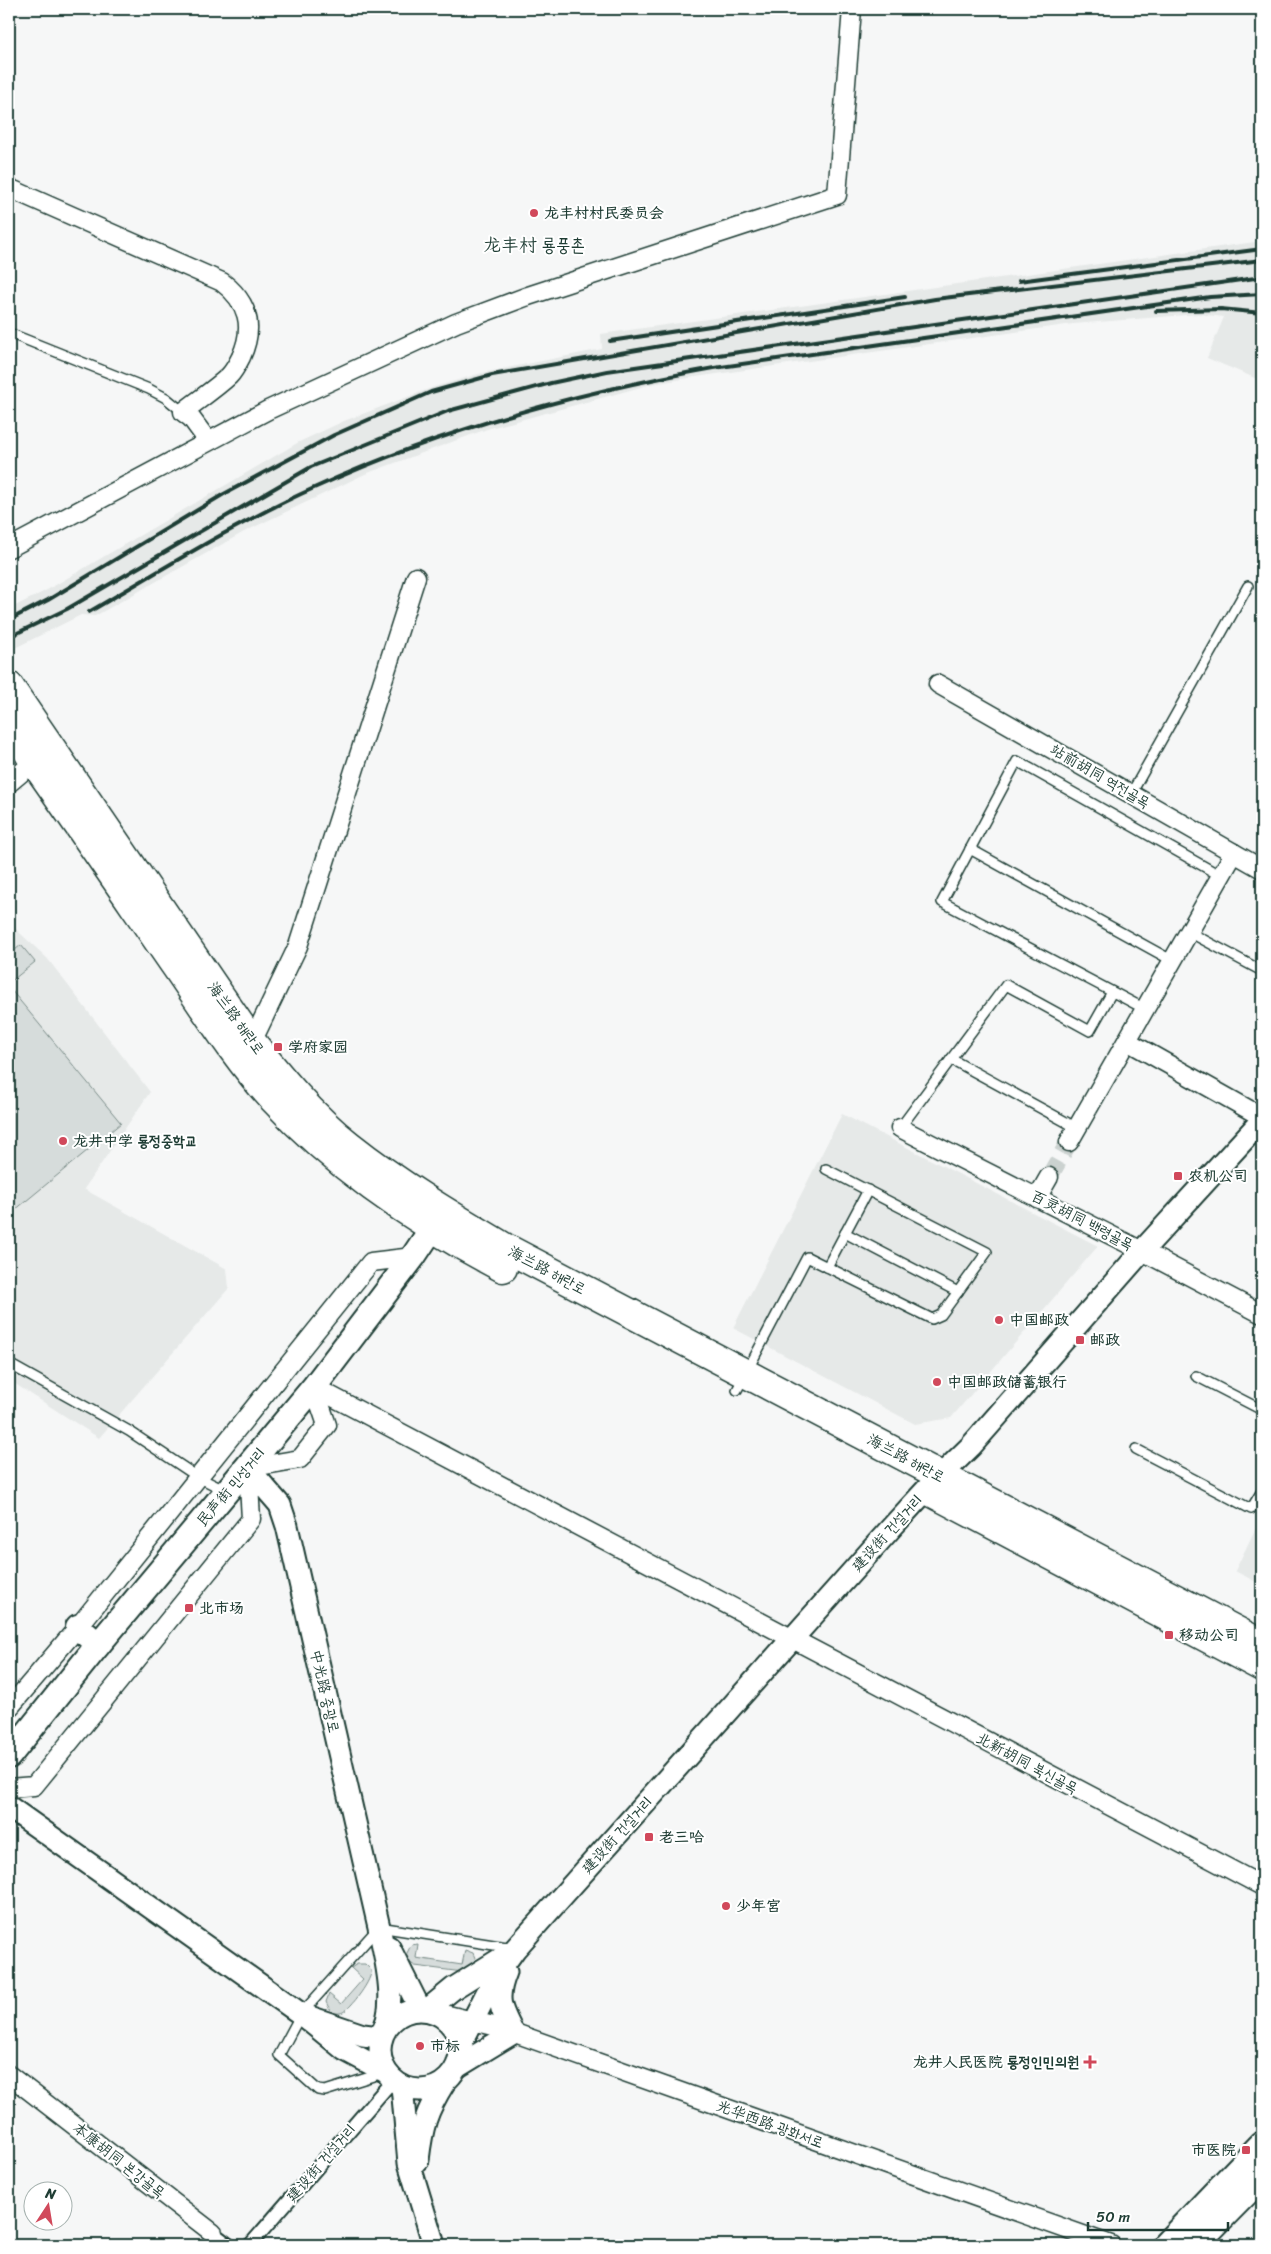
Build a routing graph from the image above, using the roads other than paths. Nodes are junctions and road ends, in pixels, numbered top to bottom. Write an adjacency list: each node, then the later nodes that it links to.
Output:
1 (852, 9): 5 (street)
2 (9, 188): 4 (street)
3 (9, 333): 4 (lane)
4 (183, 412): 5 (street)
5 (208, 441): 6 (street)
6 (9, 548)
7 (416, 577): 25 (street)
8 (1248, 586): 14 (lane)
9 (938, 684): 14 (street, 站前胡同 역전골목)
10 (9, 686): 25 (highway, 海兰路 해란로)
11 (9, 721): 12 (highway, 海兰路 해란로)
12 (34, 762): 13 (street); 34 (highway, 海兰路 해란로)
13 (9, 783)
14 (1131, 794): 16 (street, 站前胡同 역전골목)
15 (970, 849): 18 (lane); 20 (lane); 22 (lane)
16 (1234, 853): 17 (street, 站前胡同 역전골목); 18 (street)
17 (1262, 869)
18 (1221, 876): 19 (street)
19 (1189, 932): 20 (street); 21 (lane)
20 (1173, 961): 23 (street)
21 (1262, 971)
22 (1112, 992): 23 (lane); 26 (lane)
23 (1145, 1009): 24 (street)
24 (1127, 1041): 27 (street); 29 (street)
25 (252, 1042): 34 (highway, 海兰路 해란로)
26 (951, 1059): 28 (lane); 29 (lane)
27 (1262, 1118): 36 (street, 建设街 건설거리)
28 (900, 1128): 33 (street, 百灵胡同 백령골목)
29 (1073, 1134)
30 (826, 1169): 32 (lane)
31 (1049, 1177): 33 (street)
32 (868, 1190): 35 (lane); 39 (lane)
33 (1037, 1198): 36 (street, 百灵胡同 백령골목)
34 (438, 1220): 37 (main road, 民声街 민성거리); 43 (highway, 海兰路 해란로)
35 (845, 1233): 38 (lane); 39 (lane)
36 (1142, 1251): 40 (street, 百灵胡同 백령골목); 49 (street, 建设街 건설거리)
37 (413, 1257): 44 (main road, 民声街 민성거리); 48 (street)
38 (827, 1267): 39 (lane); 43 (lane)
39 (958, 1292)
40 (1262, 1314)
41 (9, 1364): 48 (lane)
42 (1196, 1376): 45 (lane)
43 (741, 1382): 49 (highway, 海兰路 해란로)
44 (314, 1388): 47 (main road, 民声街 민성거리); 47 (street); 53 (street, 北新胡同 북신골목)
45 (1262, 1410)
46 (1136, 1449): 50 (lane)
47 (248, 1468): 51 (main road, 民声街 민성거리); 59 (street); 62 (street, 中光路 중광로)
48 (198, 1476): 51 (lane); 52 (street)
49 (933, 1483): 53 (street, 建设街 건설거리); 54 (highway, 海兰路 해란로); 56 (highway, 海兰路 해란로)
50 (1262, 1491)
51 (227, 1492): 55 (main road, 民声街 민성거리)
52 (78, 1627): 55 (main road); 57 (street)
53 (791, 1640): 61 (street, 北新胡同 북신골목); 63 (street, 建设街 건설거리)
54 (1262, 1644)
55 (98, 1645): 58 (main road, 民声街 민성거리)
56 (1262, 1667)
57 (9, 1708)
58 (11, 1746)
59 (9, 1788)
60 (9, 1807): 65 (street)
61 (1262, 1886)
62 (379, 1927): 63 (lane); 64 (street, 中光路 중광로); 65 (lane); 67 (street, 中光路 중광로)
63 (515, 1949): 64 (street); 66 (street); 68 (street)
64 (424, 2010): 66 (street, 光华西路 광화서로); 67 (street); 69 (street)
65 (301, 2014): 67 (street); 71 (street); 71 (lane)
66 (473, 2020): 68 (street, 光华西路 광화서로); 69 (street)
67 (386, 2028): 71 (street)
68 (513, 2033): 69 (street); 79 (street, 光华西路 광화서로)
69 (454, 2065): 71 (street); 74 (street)
70 (9, 2075): 75 (street, 本康胡同 본강골목)
71 (394, 2080): 74 (street); 77 (street, 建设街 건설거리)
72 (1262, 2145): 80 (main road)
73 (1262, 2176): 81 (main road)
74 (416, 2181): 78 (street)
75 (213, 2233): 76 (street, 本康胡同 본강골목)
76 (229, 2245)
77 (250, 2245)
78 (434, 2245)
79 (1110, 2245)
80 (1166, 2245)
81 (1194, 2245)

